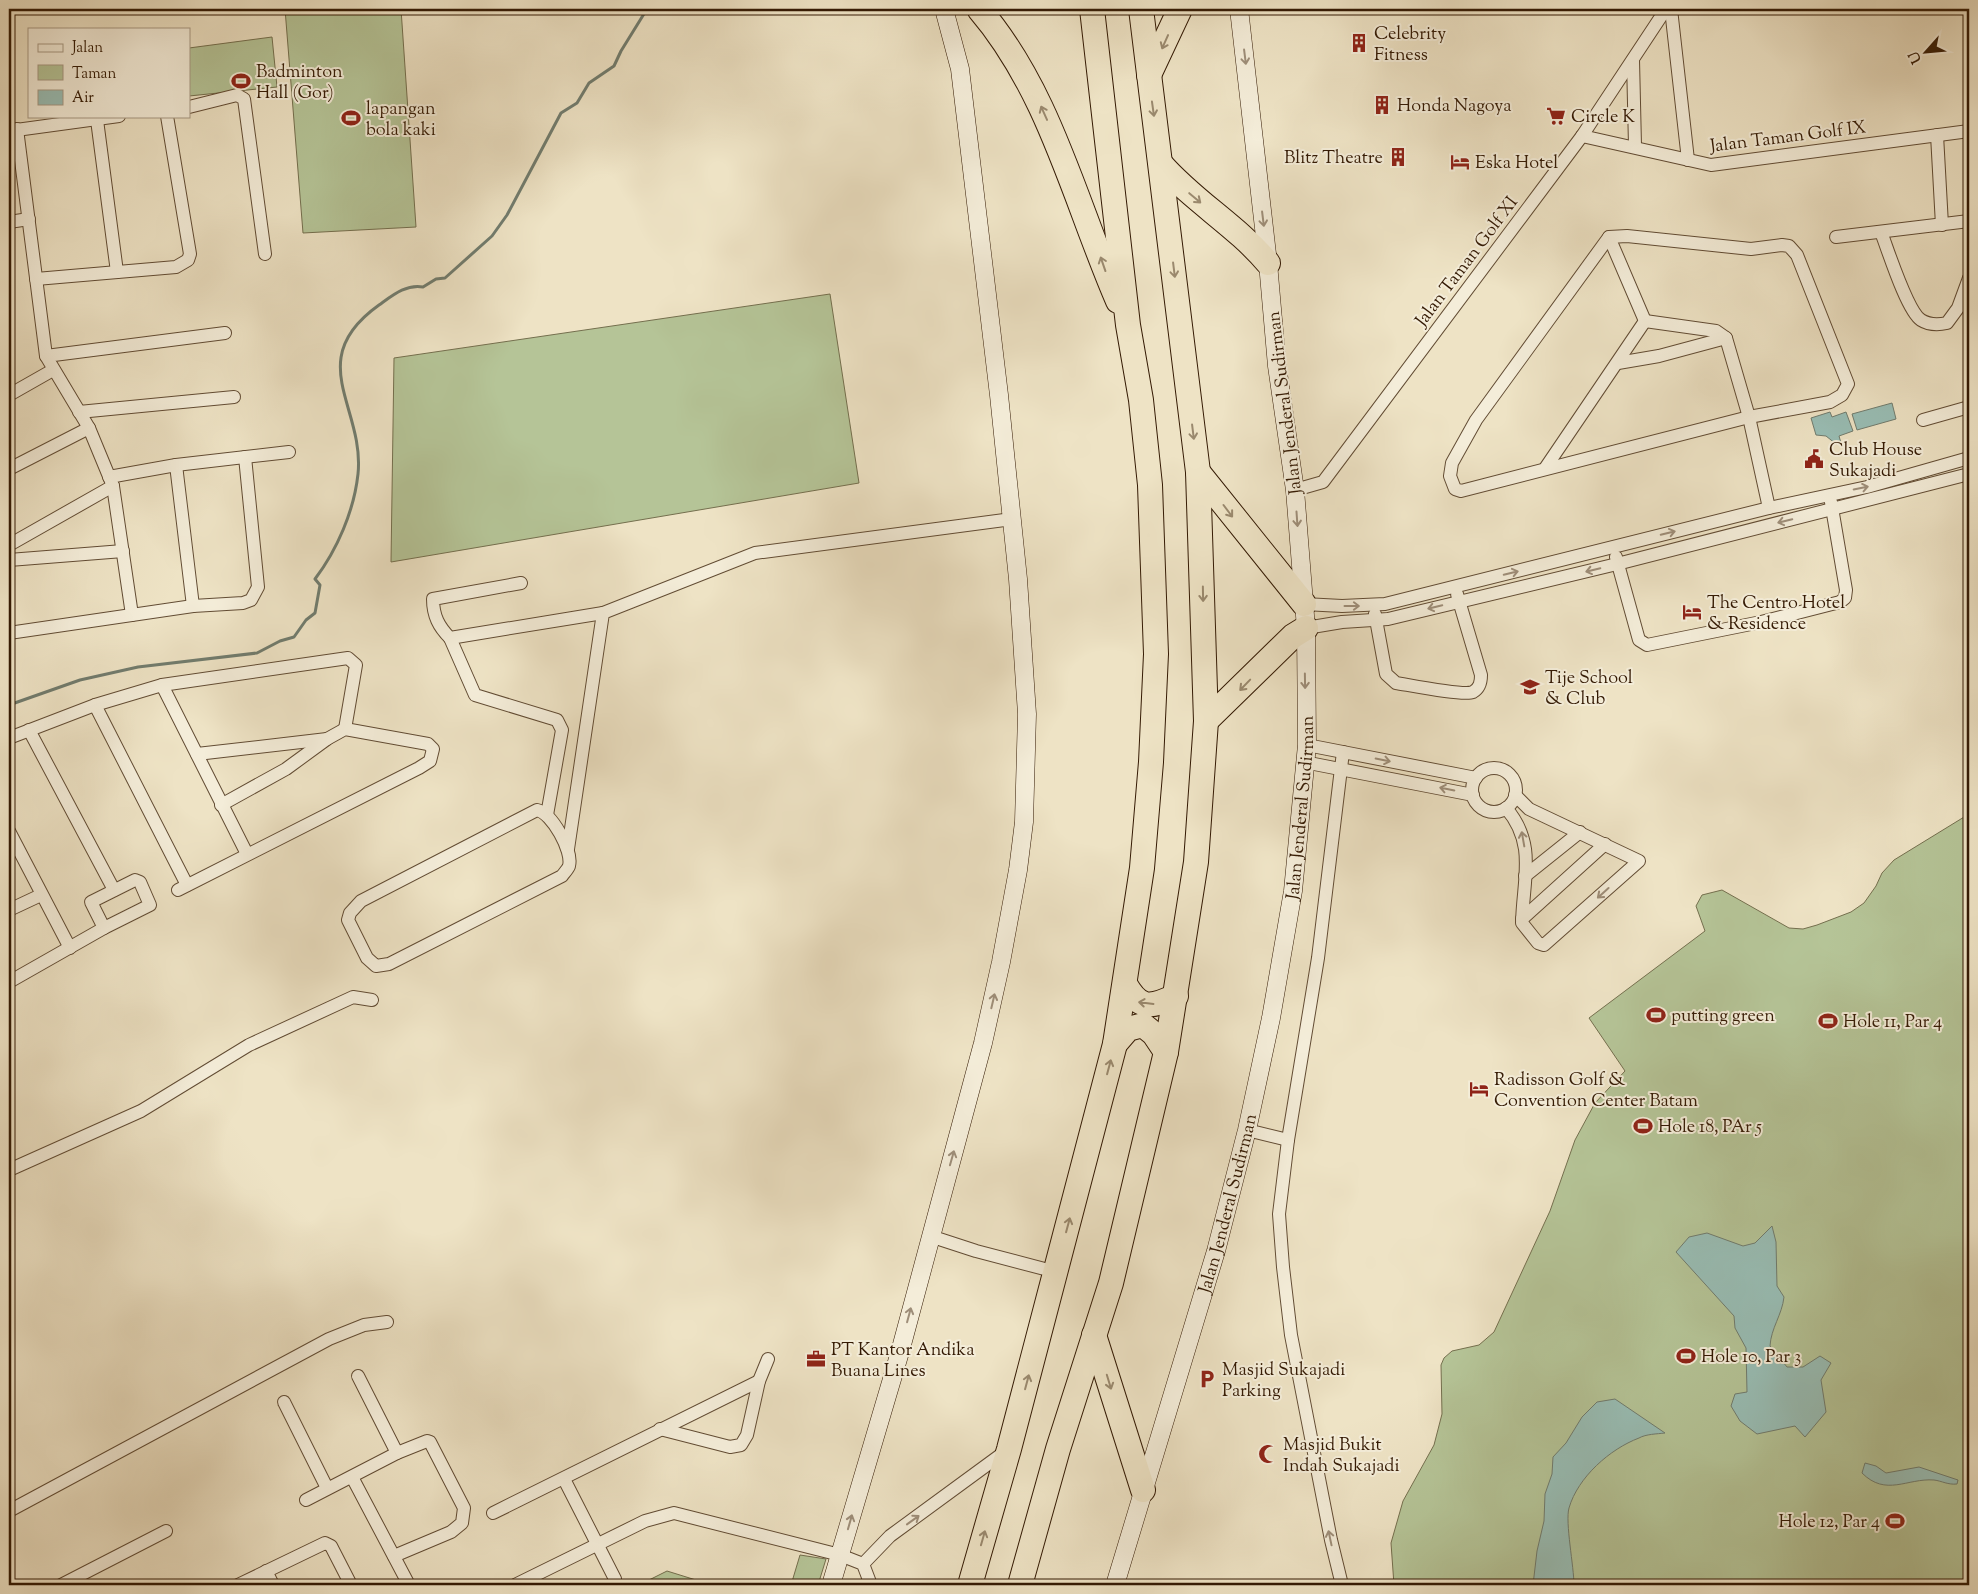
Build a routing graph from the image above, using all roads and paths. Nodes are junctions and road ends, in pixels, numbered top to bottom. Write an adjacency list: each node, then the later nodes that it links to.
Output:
1 (944, 9): 61 (street)
2 (979, 9): 35 (highway, one-way to 2)
3 (1092, 9): 35 (highway)
4 (1141, 9): 10 (highway)
5 (1180, 9): 10 (highway, one-way to 10)
6 (1239, 9): 30 (street, Jalan Jenderal Sudirman, one-way to 30)
7 (1666, 9): 9 (street, Jalan Taman Golf XI)
8 (1671, 9): 20 (street)
9 (1633, 60): 18 (street, Jalan Taman Golf XI); 19 (street)
10 (1149, 75): 21 (highway, one-way to 21)
11 (190, 107): 29 (street)
12 (108, 118): 14 (street)
13 (167, 118): 31 (street)
14 (97, 120): 15 (street); 31 (street)
15 (13, 130): 22 (street)
16 (1969, 131): 17 (street, Jalan Taman Golf IX)
17 (1937, 135): 20 (street, Jalan Taman Golf IX); 25 (street)
18 (1582, 136): 19 (street, Jalan Taman Golf IX); 57 (street, Jalan Taman Golf XI)
19 (1635, 146): 20 (street, Jalan Taman Golf IX)
20 (1688, 160)
21 (1161, 164): 30 (highway, one-way to 30); 54 (highway, one-way to 54)
22 (29, 220): 24 (street); 33 (street)
23 (1969, 221): 25 (street)
24 (9, 222)
25 (1942, 224): 26 (street)
26 (1881, 232): 28 (street); 32 (street)
27 (1609, 237): 34 (street); 45 (street); 52 (street)
28 (1836, 237)
29 (265, 254)
30 (1268, 263): 57 (street, Jalan Jenderal Sudirman)
31 (117, 272): 33 (street)
32 (1969, 278)
33 (36, 279): 38 (street)
34 (1645, 321): 37 (street); 39 (street)
35 (1128, 326): 109 (highway)
36 (225, 333): 38 (street)
37 (1726, 338): 39 (street); 45 (street)
38 (46, 356): 40 (street)
39 (1618, 363): 52 (street)
40 (54, 370): 41 (street); 44 (street)
41 (9, 395)
42 (234, 397): 44 (street)
43 (1969, 407): 46 (street)
44 (79, 412): 47 (street)
45 (1749, 417): 52 (street); 59 (street)
46 (1923, 420)
47 (89, 428): 53 (street); 56 (street)
48 (289, 452): 49 (street)
49 (245, 457): 51 (street); 72 (street)
50 (1969, 458): 58 (street, one-way to 50)
51 (176, 465): 56 (street); 72 (street)
52 (1546, 467)
53 (9, 470)
54 (1198, 472): 70 (highway, one-way to 70); 81 (highway, one-way to 81)
55 (1969, 474): 60 (street)
56 (111, 482): 62 (street); 64 (street)
57 (1295, 490): 70 (street, Jalan Jenderal Sudirman, one-way to 70)
58 (1830, 494): 59 (street); 60 (street)
59 (1769, 508): 63 (street, one-way to 59)
60 (1832, 509): 66 (street, one-way to 66); 66 (street)
61 (1012, 519): 73 (street); 117 (street, one-way to 61)
62 (9, 545)
63 (1613, 548): 66 (street); 68 (street, one-way to 63)
64 (123, 551): 65 (street); 74 (street)
65 (9, 560)
66 (1618, 564): 69 (street, one-way to 69)
67 (521, 583): 78 (street)
68 (1455, 587): 69 (street); 71 (street)
69 (1459, 601): 75 (street, one-way to 75); 75 (street)
70 (1304, 604): 71 (street, one-way to 71); 76 (street, Jalan Jenderal Sudirman)
71 (1375, 605): 75 (street)
72 (193, 606): 74 (street)
73 (603, 613): 78 (street); 99 (street)
74 (132, 615): 77 (street)
75 (1374, 621): 76 (street)
76 (1306, 628): 81 (highway, one-way to 81); 88 (street, Jalan Jenderal Sudirman, one-way to 88)
77 (9, 633)
78 (450, 638): 95 (street)
79 (162, 685): 80 (street); 82 (street); 87 (street)
80 (95, 705): 83 (street); 100 (street)
81 (1206, 721): 110 (highway)
82 (345, 729): 85 (street); 100 (street)
83 (30, 730): 84 (street); 102 (street)
84 (9, 738)
85 (327, 739): 87 (street); 93 (street)
86 (1343, 752): 88 (street); 89 (street); 90 (street, one-way to 90)
87 (197, 754): 93 (street)
88 (1306, 754): 89 (street); 114 (street, Jalan Jenderal Sudirman)
89 (1340, 769): 91 (street, one-way to 89); 115 (street)
90 (1476, 778): 91 (street); 92 (street)
91 (1473, 795): 94 (street)
92 (1515, 795): 94 (street); 97 (street)
93 (221, 804): 100 (street)
94 (1506, 808): 101 (street, one-way to 94)
95 (547, 815): 99 (street); 99 (street)
96 (9, 831): 103 (street)
97 (1580, 832): 98 (street); 101 (street)
98 (1606, 844): 105 (street); 105 (street, one-way to 105)
99 (568, 849)
100 (247, 854)
101 (1525, 876): 105 (street)
102 (114, 890): 106 (street); 106 (street)
103 (41, 895): 104 (street); 107 (street)
104 (9, 910)
105 (1522, 919)
106 (104, 928): 107 (street)
107 (70, 948): 108 (street)
108 (9, 982)
109 (1124, 984): 110 (highway, one-way to 109); 112 (highway)
110 (1176, 996): 113 (highway)
111 (372, 1000): 116 (street)
112 (1115, 1044): 113 (highway); 118 (highway, one-way to 112)
113 (1166, 1052): 120 (highway)
114 (1247, 1130): 115 (street); 131 (street, Jalan Jenderal Sudirman)
115 (1288, 1140): 153 (street, one-way to 115)
116 (9, 1170)
117 (930, 1236): 118 (street); 137 (street, one-way to 117)
118 (1056, 1272): 126 (highway, one-way to 118)
119 (387, 1322): 133 (street)
120 (1094, 1335): 131 (highway, one-way to 131); 151 (highway)
121 (768, 1358): 123 (street)
122 (358, 1376): 127 (street)
123 (759, 1381): 125 (street); 125 (street)
124 (284, 1402): 130 (street)
125 (660, 1429): 129 (street)
126 (1009, 1449): 139 (street, one-way to 126); 150 (highway, one-way to 126)
127 (397, 1453): 128 (street); 138 (street)
128 (352, 1477): 130 (street); 138 (street)
129 (564, 1479): 134 (street); 136 (street)
130 (327, 1488): 132 (street)
131 (1143, 1490): 152 (street, Jalan Jenderal Sudirman)
132 (306, 1500)
133 (9, 1511)
134 (493, 1513)
135 (166, 1531): 143 (street)
136 (597, 1545): 137 (street); 141 (street); 147 (street)
137 (840, 1555): 139 (street); 148 (street)
138 (394, 1556): 146 (street)
139 (863, 1564): 149 (street)
140 (266, 1571): 142 (street); 144 (street); 145 (street)
141 (615, 1579)
142 (244, 1584)
143 (61, 1585)
144 (273, 1585)
145 (352, 1585)
146 (409, 1585)
147 (515, 1585)
148 (831, 1585)
149 (871, 1585)
150 (970, 1585)
151 (1020, 1585)
152 (1115, 1585)
153 (1342, 1585)

